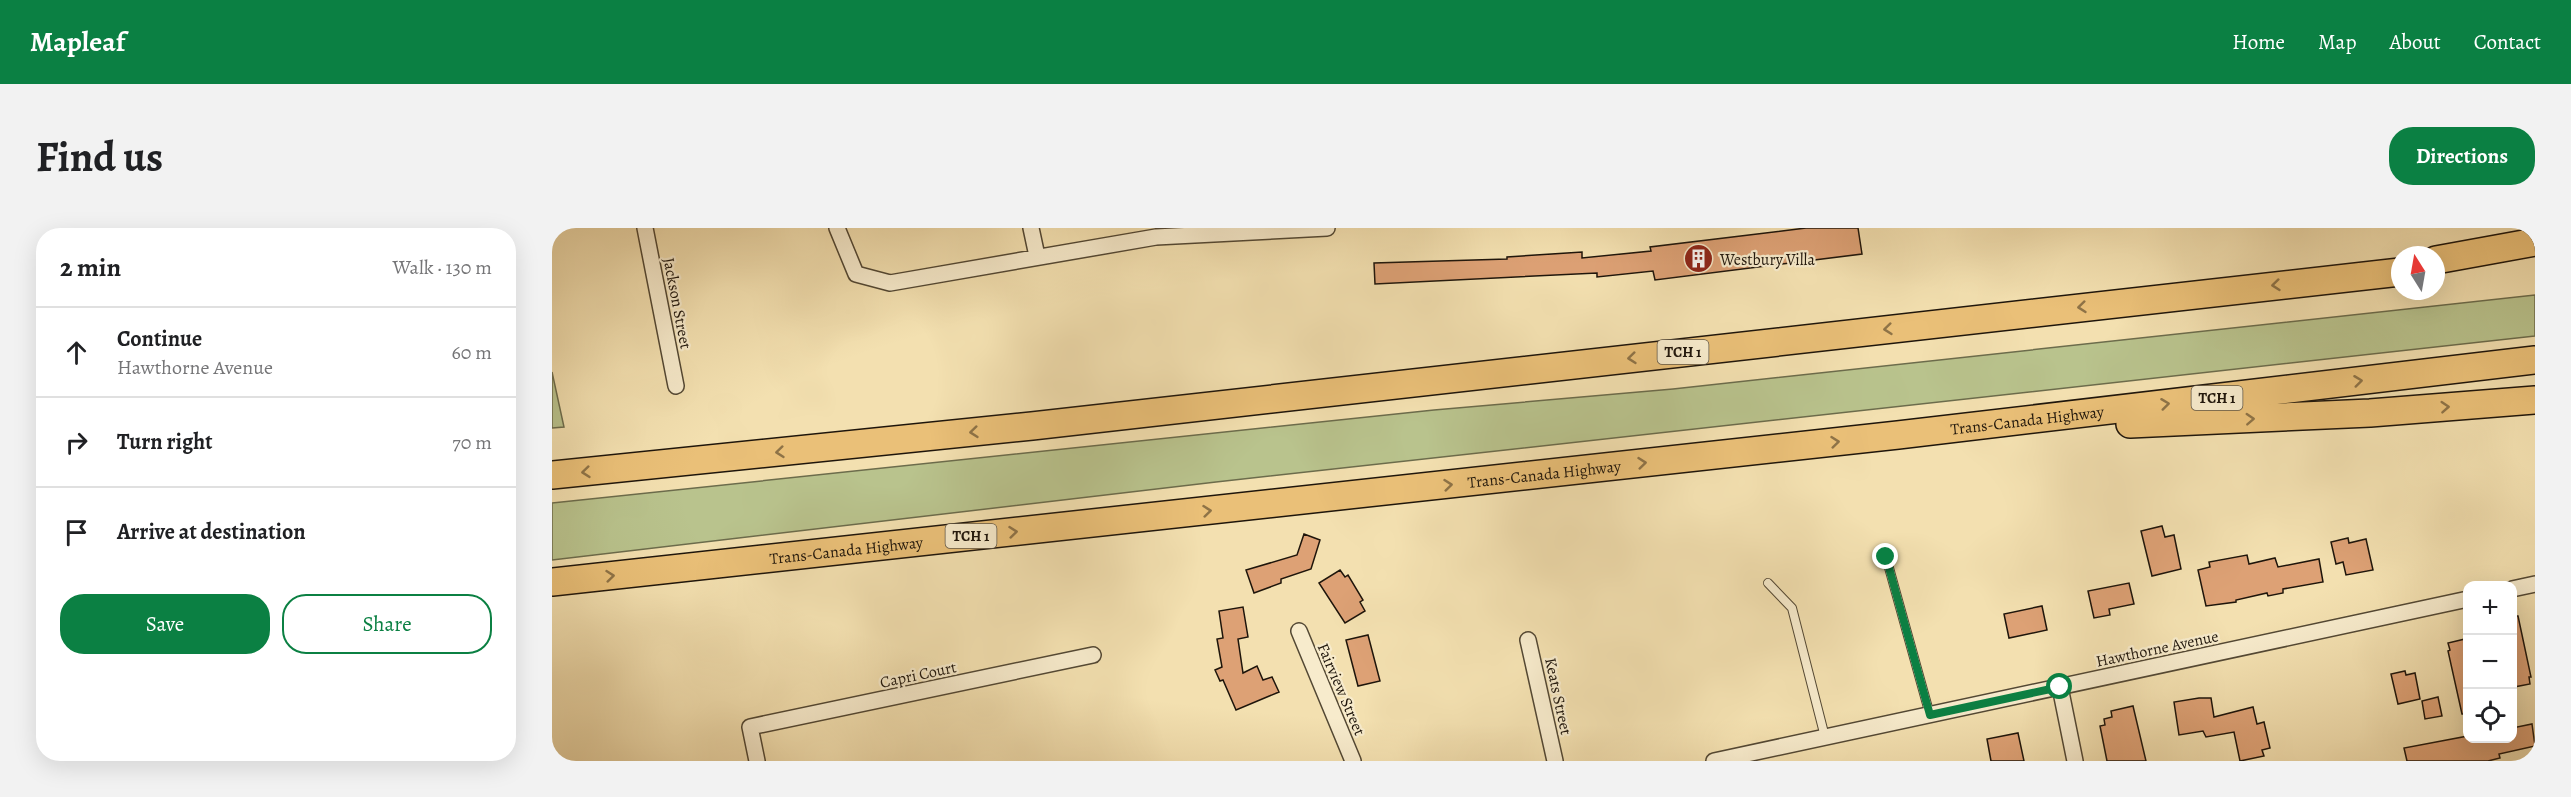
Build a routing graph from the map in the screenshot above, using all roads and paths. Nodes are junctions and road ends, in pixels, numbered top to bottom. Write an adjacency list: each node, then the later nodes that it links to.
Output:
1 (645, 228): 14 (street, Jackson Street)
2 (837, 228): 6 (street)
3 (1031, 228): 6 (street)
4 (1327, 228): 6 (street)
5 (2535, 242): 7 (highway)
6 (1037, 256)
7 (2445, 258)
8 (2535, 258): 9 (highway)
9 (2445, 267)
10 (2391, 269): 12 (highway)
11 (2391, 273): 12 (highway, TCH 1)
12 (2334, 279): 17 (highway, TCH 1, one-way to 17)
13 (2535, 360): 16 (highway, Trans-Canada Highway / TCH 1, one-way to 13)
14 (676, 386)
15 (2535, 400): 16 (highway, one-way to 15)
16 (1898, 435): 19 (highway, Trans-Canada Highway / TCH 1, one-way to 16)
17 (552, 475)
18 (1886, 557): 28 (lane)
19 (552, 582)
20 (1768, 584): 29 (lane)
21 (2535, 584): 22 (street)
22 (2517, 588)
23 (2463, 599): 27 (street, Hawthorne Avenue)
24 (1299, 631): 32 (street, Fairview Street)
25 (1528, 640): 33 (street, Keats Street)
26 (1093, 655): 31 (street, Capri Court)
27 (2060, 687): 28 (street, Hawthorne Avenue); 35 (street)
28 (1930, 715): 29 (street, Hawthorne Avenue)
29 (1825, 737): 30 (street, Hawthorne Avenue)
30 (1767, 755): 34 (street, Hawthorne Avenue)
31 (757, 761)
32 (1353, 761)
33 (1555, 761)
34 (1714, 761)
35 (2075, 761)

